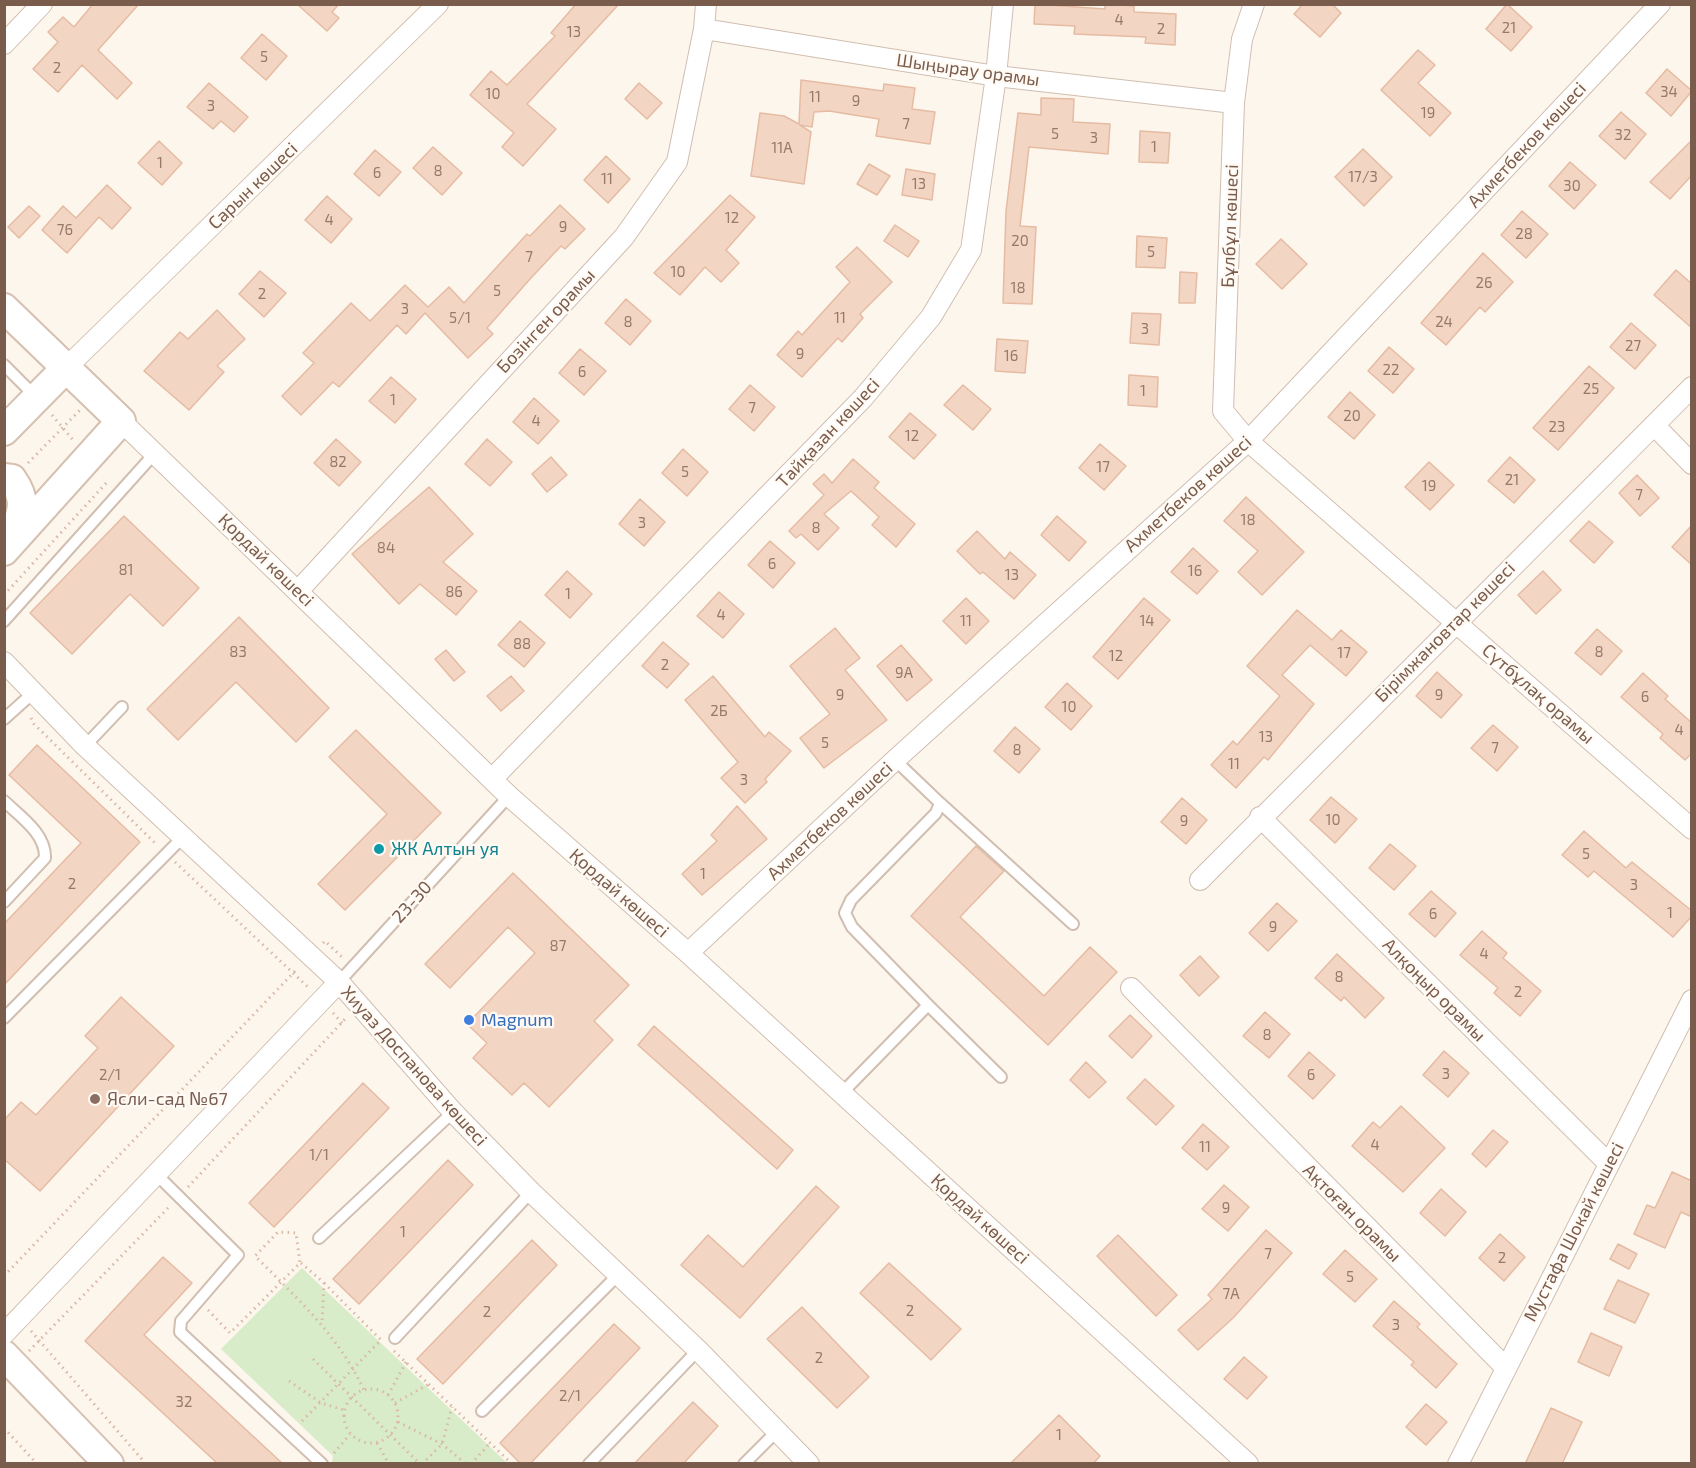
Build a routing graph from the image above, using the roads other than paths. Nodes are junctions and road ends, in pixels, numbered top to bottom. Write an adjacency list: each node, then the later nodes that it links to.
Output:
1 (42, 4): 8 (street)
2 (438, 4): 13 (street, Сарын көшесі)
3 (706, 4): 7 (street, Бозінген орамы)
4 (1003, 4): 9 (street, Тайқазан көшесі)
5 (1254, 4): 10 (street, Бұлбұл көшесі)
6 (1660, 4): 19 (street, Ахметбеков көшесі)
7 (704, 29): 9 (street, Шыңырау орамы); 24 (street, Бозінген орамы)
8 (4, 44)
9 (996, 76): 10 (street, Шыңырау орамы); 33 (street, Тайқазан көшесі)
10 (1234, 103): 19 (street, Бұлбұл көшесі)
11 (4, 308): 13 (street, Қордай көшесі)
12 (4, 365): 15 (lane)
13 (67, 367): 15 (street); 16 (street, Қордай көшесі)
14 (1692, 387): 17 (street, Бірімжановтар көшесі)
15 (38, 398): 18 (street)
16 (121, 421): 20 (street, Қордай көшесі); 23 (street)
17 (1654, 424): 21 (street); 26 (street, Бірімжановтар көшесі)
18 (4, 431)
19 (1248, 441): 26 (street, Cүтбұлақ орамы); 32 (street, Ахметбеков көшесі)
20 (155, 453): 24 (street, Қордай көшесі); 25 (lane)
21 (1692, 464)
22 (8, 478): 23 (street)
23 (7, 548)
24 (298, 591): 33 (street, Қордай көшесі)
25 (4, 621)
26 (1456, 621): 37 (street, Бірімжановтар көшесі); 38 (street, Cүтбұлақ орамы)
27 (4, 662): 28 (street)
28 (34, 692): 30 (lane); 31 (street)
29 (122, 707): 31 (lane)
30 (4, 718)
31 (86, 746): 39 (street)
32 (895, 760): 36 (lane); 43 (street, Ахметбеков көшесі)
33 (493, 778): 34 (street, Қордай көшесі)
34 (509, 796): 43 (street, Қордай көшесі); 44 (lane, 23-30)
35 (4, 801): 41 (lane)
36 (940, 803): 42 (lane); 46 (lane)
37 (1260, 817): 40 (street, Бірімжановтар көшесі); 52 (street, Алқоңыр орамы)
38 (1692, 830)
39 (183, 836): 44 (street); 48 (lane)
40 (1200, 880)
41 (4, 902)
42 (1072, 924)
43 (688, 953): 50 (street, Қордай көшесі)
44 (339, 982): 51 (street, Хиуаз Доспанова көшесі); 53 (street, Хиуаз Доспанова көшесі)
45 (1131, 988): 61 (street, Ақтоған орамы)
46 (928, 1005): 49 (lane); 50 (lane)
47 (1690, 1007): 52 (street, Мустафа Шокай көшесі)
48 (4, 1018)
49 (1001, 1077)
50 (842, 1093): 69 (street, Қордай көшесі)
51 (453, 1112): 54 (street, Хиуаз Доспанова көшесі); 55 (lane)
52 (1609, 1164): 61 (street, Мустафа Шокай көшесі)
53 (155, 1173): 57 (street, Хиуаз Доспанова көшесі); 65 (lane)
54 (531, 1192): 56 (street, Хиуаз Доспанова көшесі); 58 (lane)
55 (319, 1238)
56 (619, 1274): 59 (street, Хиуаз Доспанова көшесі); 62 (lane)
57 (4, 1334)
58 (395, 1338)
59 (698, 1350): 63 (street, Хиуаз Доспанова көшесі); 66 (lane)
60 (4, 1355): 64 (street)
61 (1506, 1368): 70 (street, Мустафа Шокай көшесі)
62 (482, 1411)
63 (778, 1430): 67 (lane); 68 (street, Хиуаз Доспанова көшесі)
64 (109, 1464)
65 (322, 1464)
66 (589, 1464)
67 (744, 1464)
68 (809, 1464)
69 (1248, 1464)
70 (1458, 1464)

